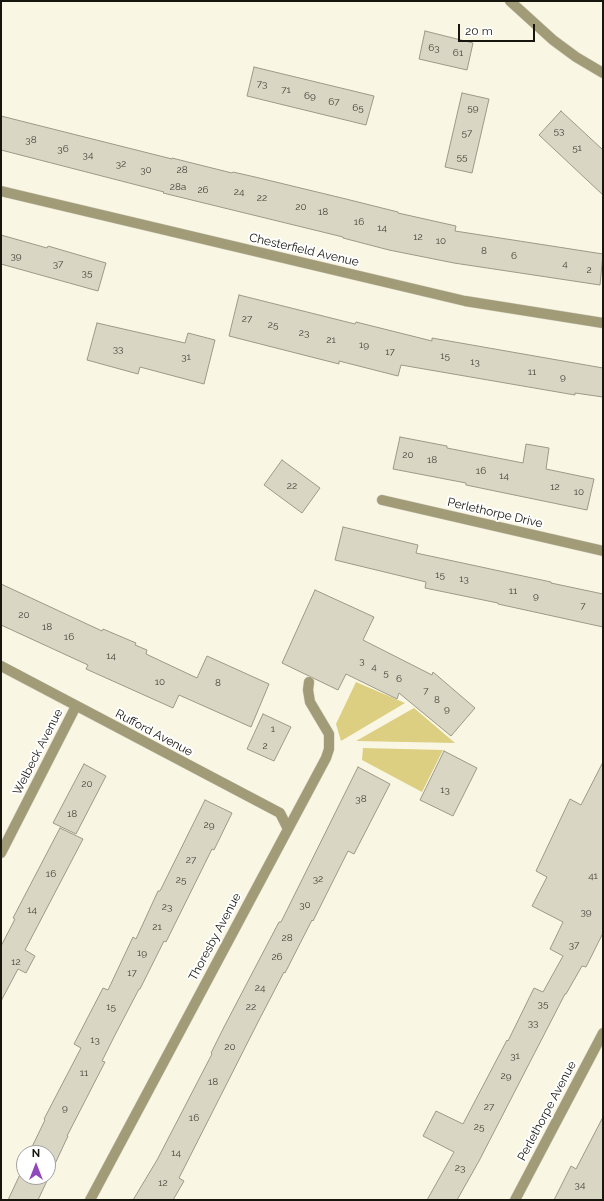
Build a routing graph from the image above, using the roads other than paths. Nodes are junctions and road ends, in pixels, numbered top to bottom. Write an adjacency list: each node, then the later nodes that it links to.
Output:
1 (510, 1): 2 (street)
2 (603, 73)
3 (1, 192): 4 (street, Chesterfield Avenue)
4 (603, 323)
5 (382, 500): 6 (street, Perlethorpe Drive)
6 (603, 551)
7 (1, 666): 9 (street, Rufford Avenue)
8 (309, 682): 10 (street, Thoresby Avenue)
9 (76, 706): 10 (street, Rufford Avenue); 11 (street, Welbeck Avenue)
10 (288, 828): 13 (street, Thoresby Avenue)
11 (1, 853)
12 (603, 1033): 14 (street, Perlethorpe Avenue)
13 (90, 1200)
14 (514, 1200)

